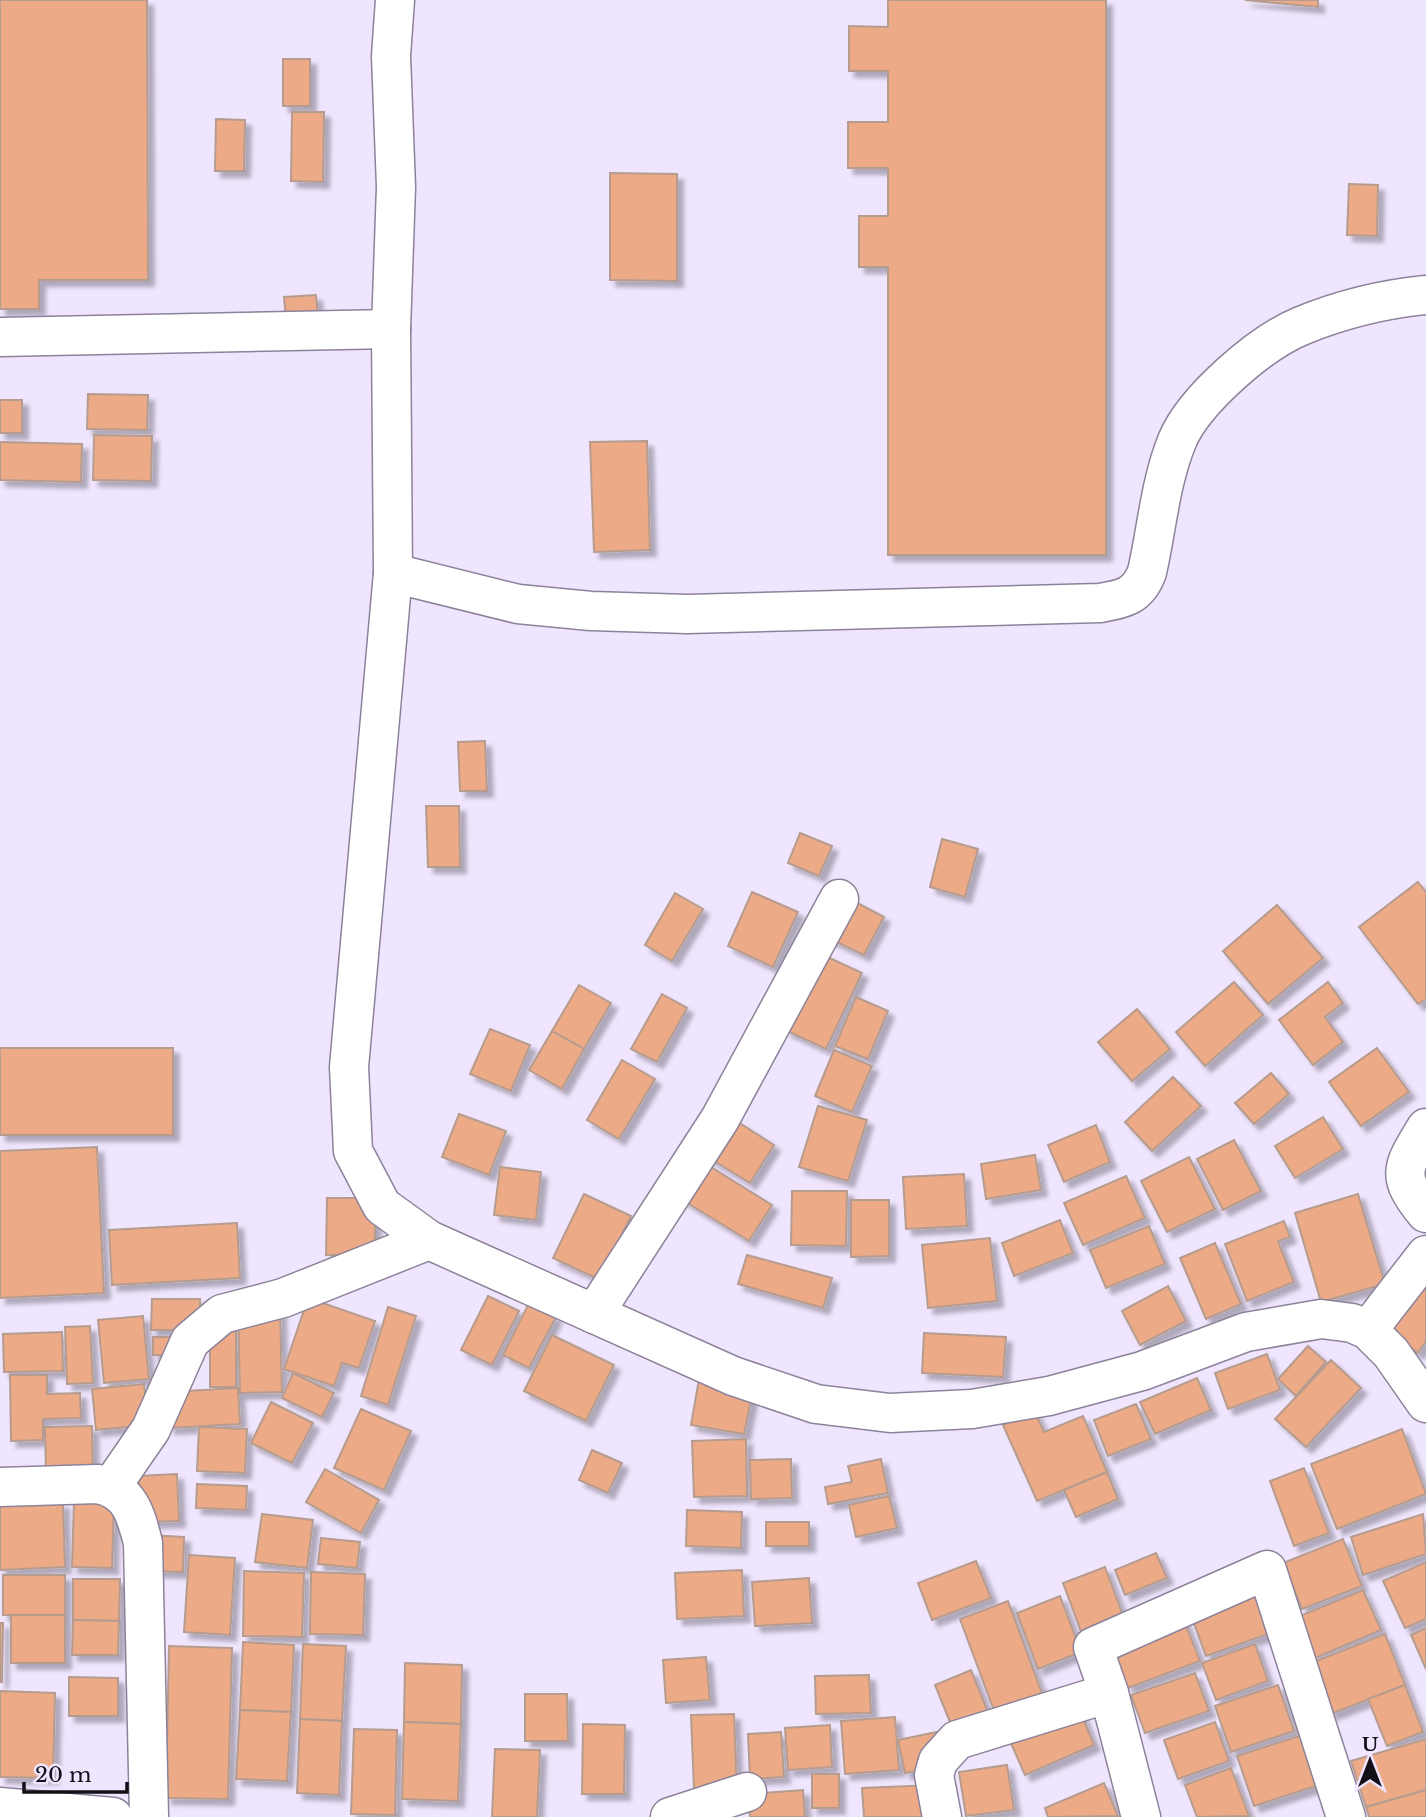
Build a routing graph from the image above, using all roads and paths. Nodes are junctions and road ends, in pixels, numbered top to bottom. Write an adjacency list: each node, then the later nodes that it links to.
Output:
1 (395, 0): 3 (street)
2 (1426, 295): 5 (street)
3 (391, 329): 4 (street); 5 (street)
4 (0, 337)
5 (393, 573): 9 (street)
6 (839, 899): 11 (street)
7 (1426, 1128): 8 (street)
8 (1426, 1213)
9 (429, 1240): 11 (street); 15 (street)
10 (1426, 1255): 12 (street)
11 (594, 1314): 12 (street)
12 (1368, 1330): 13 (street)
13 (1426, 1403)
14 (0, 1487): 15 (street)
15 (111, 1487): 20 (street)
16 (1109, 1693): 22 (street); 23 (street); 24 (street)
17 (724, 1803): 21 (street)
18 (0, 1807): 19 (street)
19 (113, 1817)
20 (149, 1817)
21 (670, 1817)
22 (942, 1817)
23 (1141, 1817)
24 (1346, 1817)

